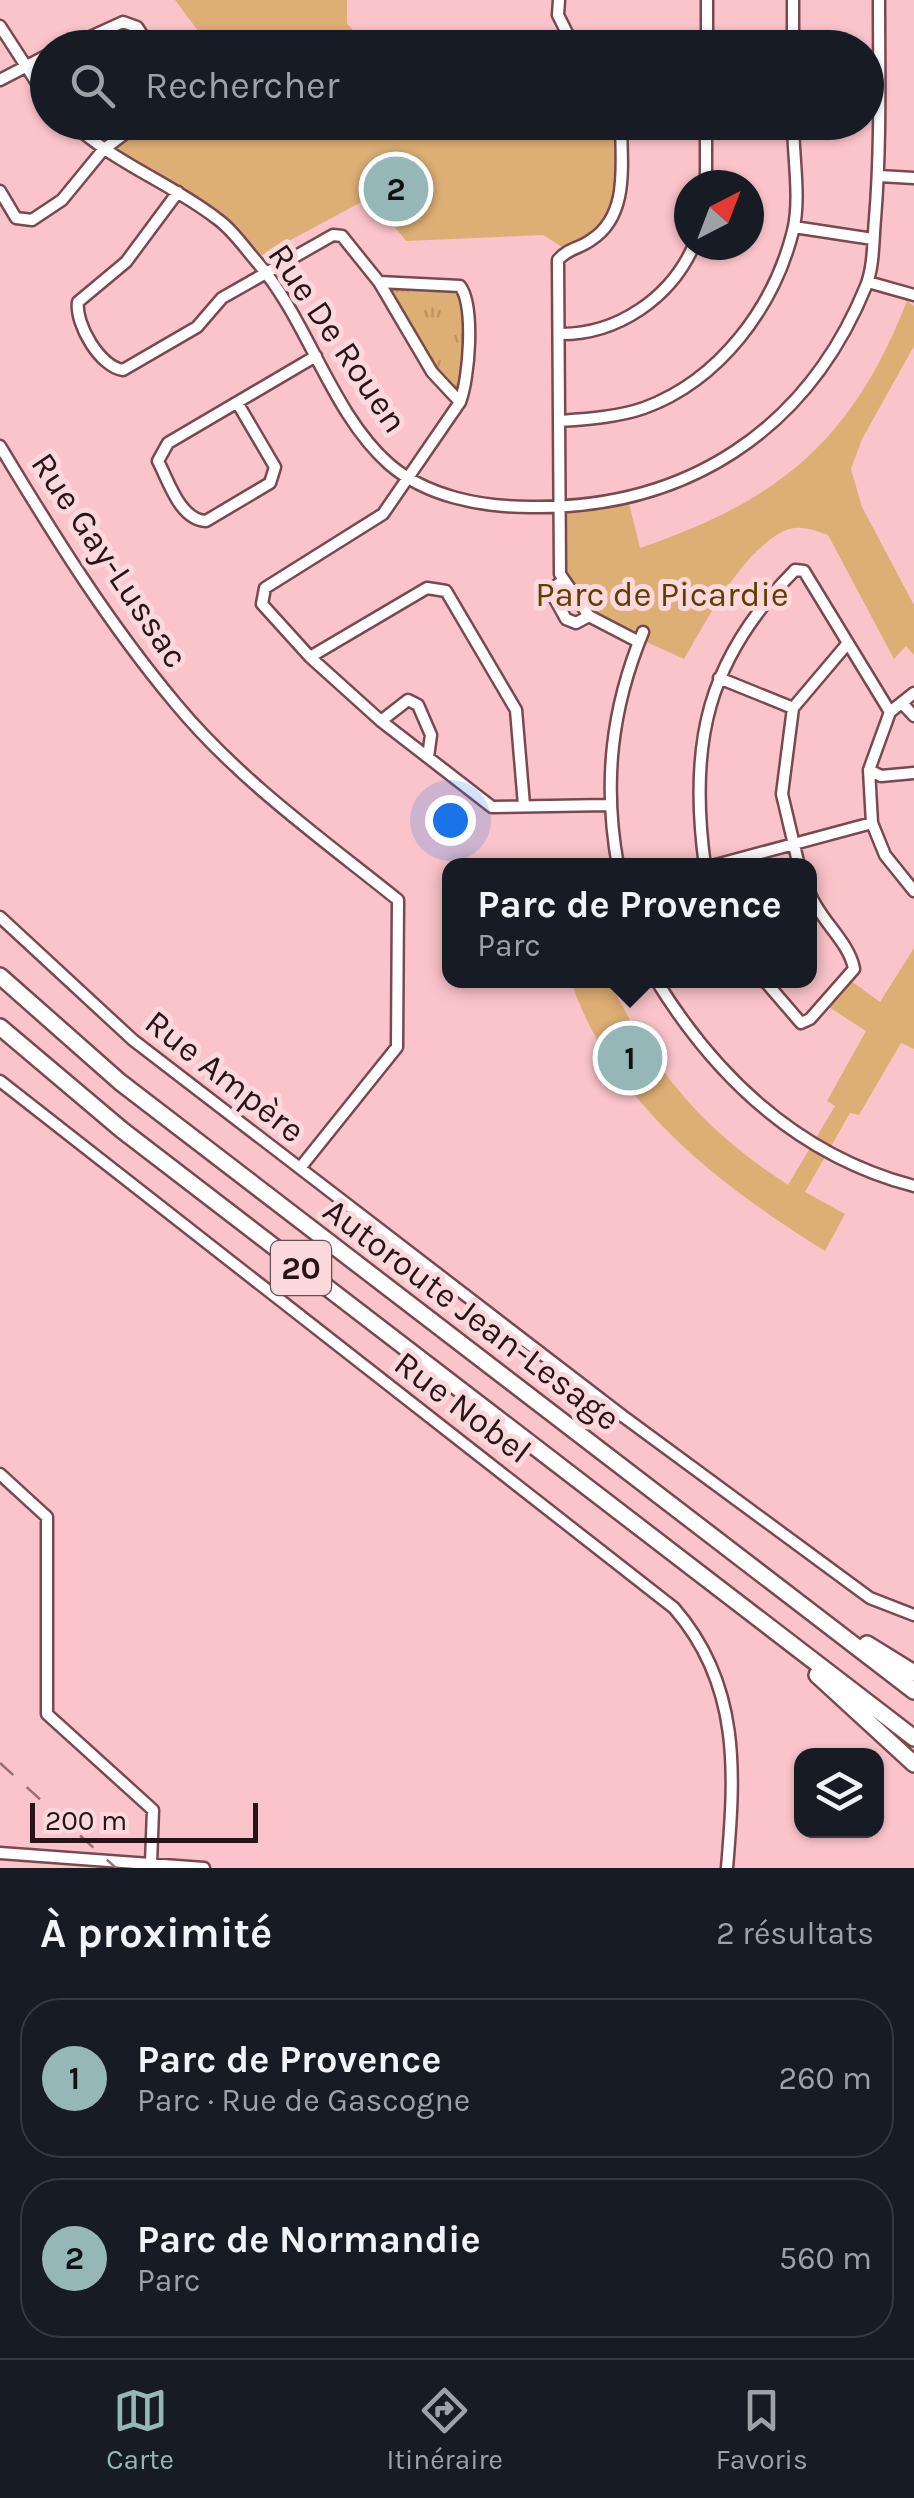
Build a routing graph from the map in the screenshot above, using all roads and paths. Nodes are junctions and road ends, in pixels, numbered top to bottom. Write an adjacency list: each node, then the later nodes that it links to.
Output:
1 (559, 0): 8 (street)
2 (708, 0): 9 (street)
3 (793, 0): 10 (street)
4 (878, 0): 11 (street, Rue De Rouen)
5 (0, 26): 13 (street)
6 (105, 30): 7 (street)
7 (139, 30)
8 (566, 30)
9 (707, 30)
10 (793, 30)
11 (878, 30)
12 (30, 64): 13 (street)
13 (24, 66): 14 (street); 15 (street)
14 (30, 74)
15 (0, 80)
16 (91, 140): 22 (street, Rue De Rouen)
17 (116, 140): 22 (street)
18 (621, 140): 35 (street)
19 (706, 140): 23 (street)
20 (793, 140): 28 (street)
21 (879, 140): 24 (street, Rue De Rouen)
22 (102, 150): 26 (street); 27 (street, Rue De Rouen)
23 (706, 170)
24 (879, 176): 25 (street); 29 (street, Rue De Rouen)
25 (914, 178)
26 (0, 192)
27 (178, 192): 31 (street, Rue De Rouen); 31 (street)
28 (794, 227): 29 (street); 39 (street)
29 (874, 239): 33 (street, Rue De Rouen)
30 (687, 260): 35 (street)
31 (267, 274): 32 (street); 36 (street, Rue De Rouen)
32 (378, 282): 37 (street); 37 (street)
33 (868, 282): 34 (street); 42 (street, Rue De Rouen)
34 (914, 295)
35 (559, 334): 39 (street)
36 (316, 356): 38 (street); 41 (street, Rue De Rouen)
37 (460, 402): 41 (street)
38 (238, 404): 38 (street)
39 (560, 421): 42 (street)
40 (0, 446): 73 (street, Rue Gay-Lussac)
41 (410, 478): 42 (street, Rue De Rouen); 46 (street)
42 (558, 508): 43 (street)
43 (564, 580): 44 (street); 44 (street)
44 (589, 616): 58 (street)
45 (848, 644): 47 (street); 50 (street); 51 (street)
46 (310, 657): 53 (street); 57 (street)
47 (720, 678): 50 (street); 62 (street)
48 (914, 693): 49 (street)
49 (902, 703): 51 (street); 52 (street)
50 (793, 708): 60 (street)
51 (890, 712): 55 (street)
52 (914, 716)
53 (380, 721): 54 (street); 54 (street)
54 (428, 758): 57 (street)
55 (869, 770): 56 (street); 59 (street)
56 (914, 773)
57 (524, 805): 58 (street)
58 (608, 805): 61 (street)
59 (872, 823): 60 (street); 65 (street)
60 (791, 847): 63 (street); 64 (street)
61 (617, 858)
62 (707, 858)
63 (743, 858)
64 (795, 858)
65 (914, 892)
66 (817, 910): 70 (street)
67 (0, 916): 73 (street, Rue Ampère)
68 (0, 976): 76 (highway, Autoroute Jean-Lesage / 20)
69 (661, 988): 74 (street)
70 (771, 988)
71 (0, 1027): 77 (highway, Autoroute Jean-Lesage / 20)
72 (0, 1081): 86 (street, Rue Nobel)
73 (300, 1168): 78 (street, Rue Ampère)
74 (914, 1186)
75 (0, 1474): 84 (street)
76 (787, 1594): 79 (highway); 80 (highway, Autoroute Jean-Lesage / 20)
77 (752, 1614): 81 (highway, Autoroute Jean-Lesage / 20); 82 (highway)
78 (914, 1615)
79 (914, 1673)
80 (914, 1691)
81 (914, 1738)
82 (914, 1764)
83 (0, 1854): 84 (street)
84 (151, 1864): 85 (street)
85 (204, 1868)
86 (727, 1868)

